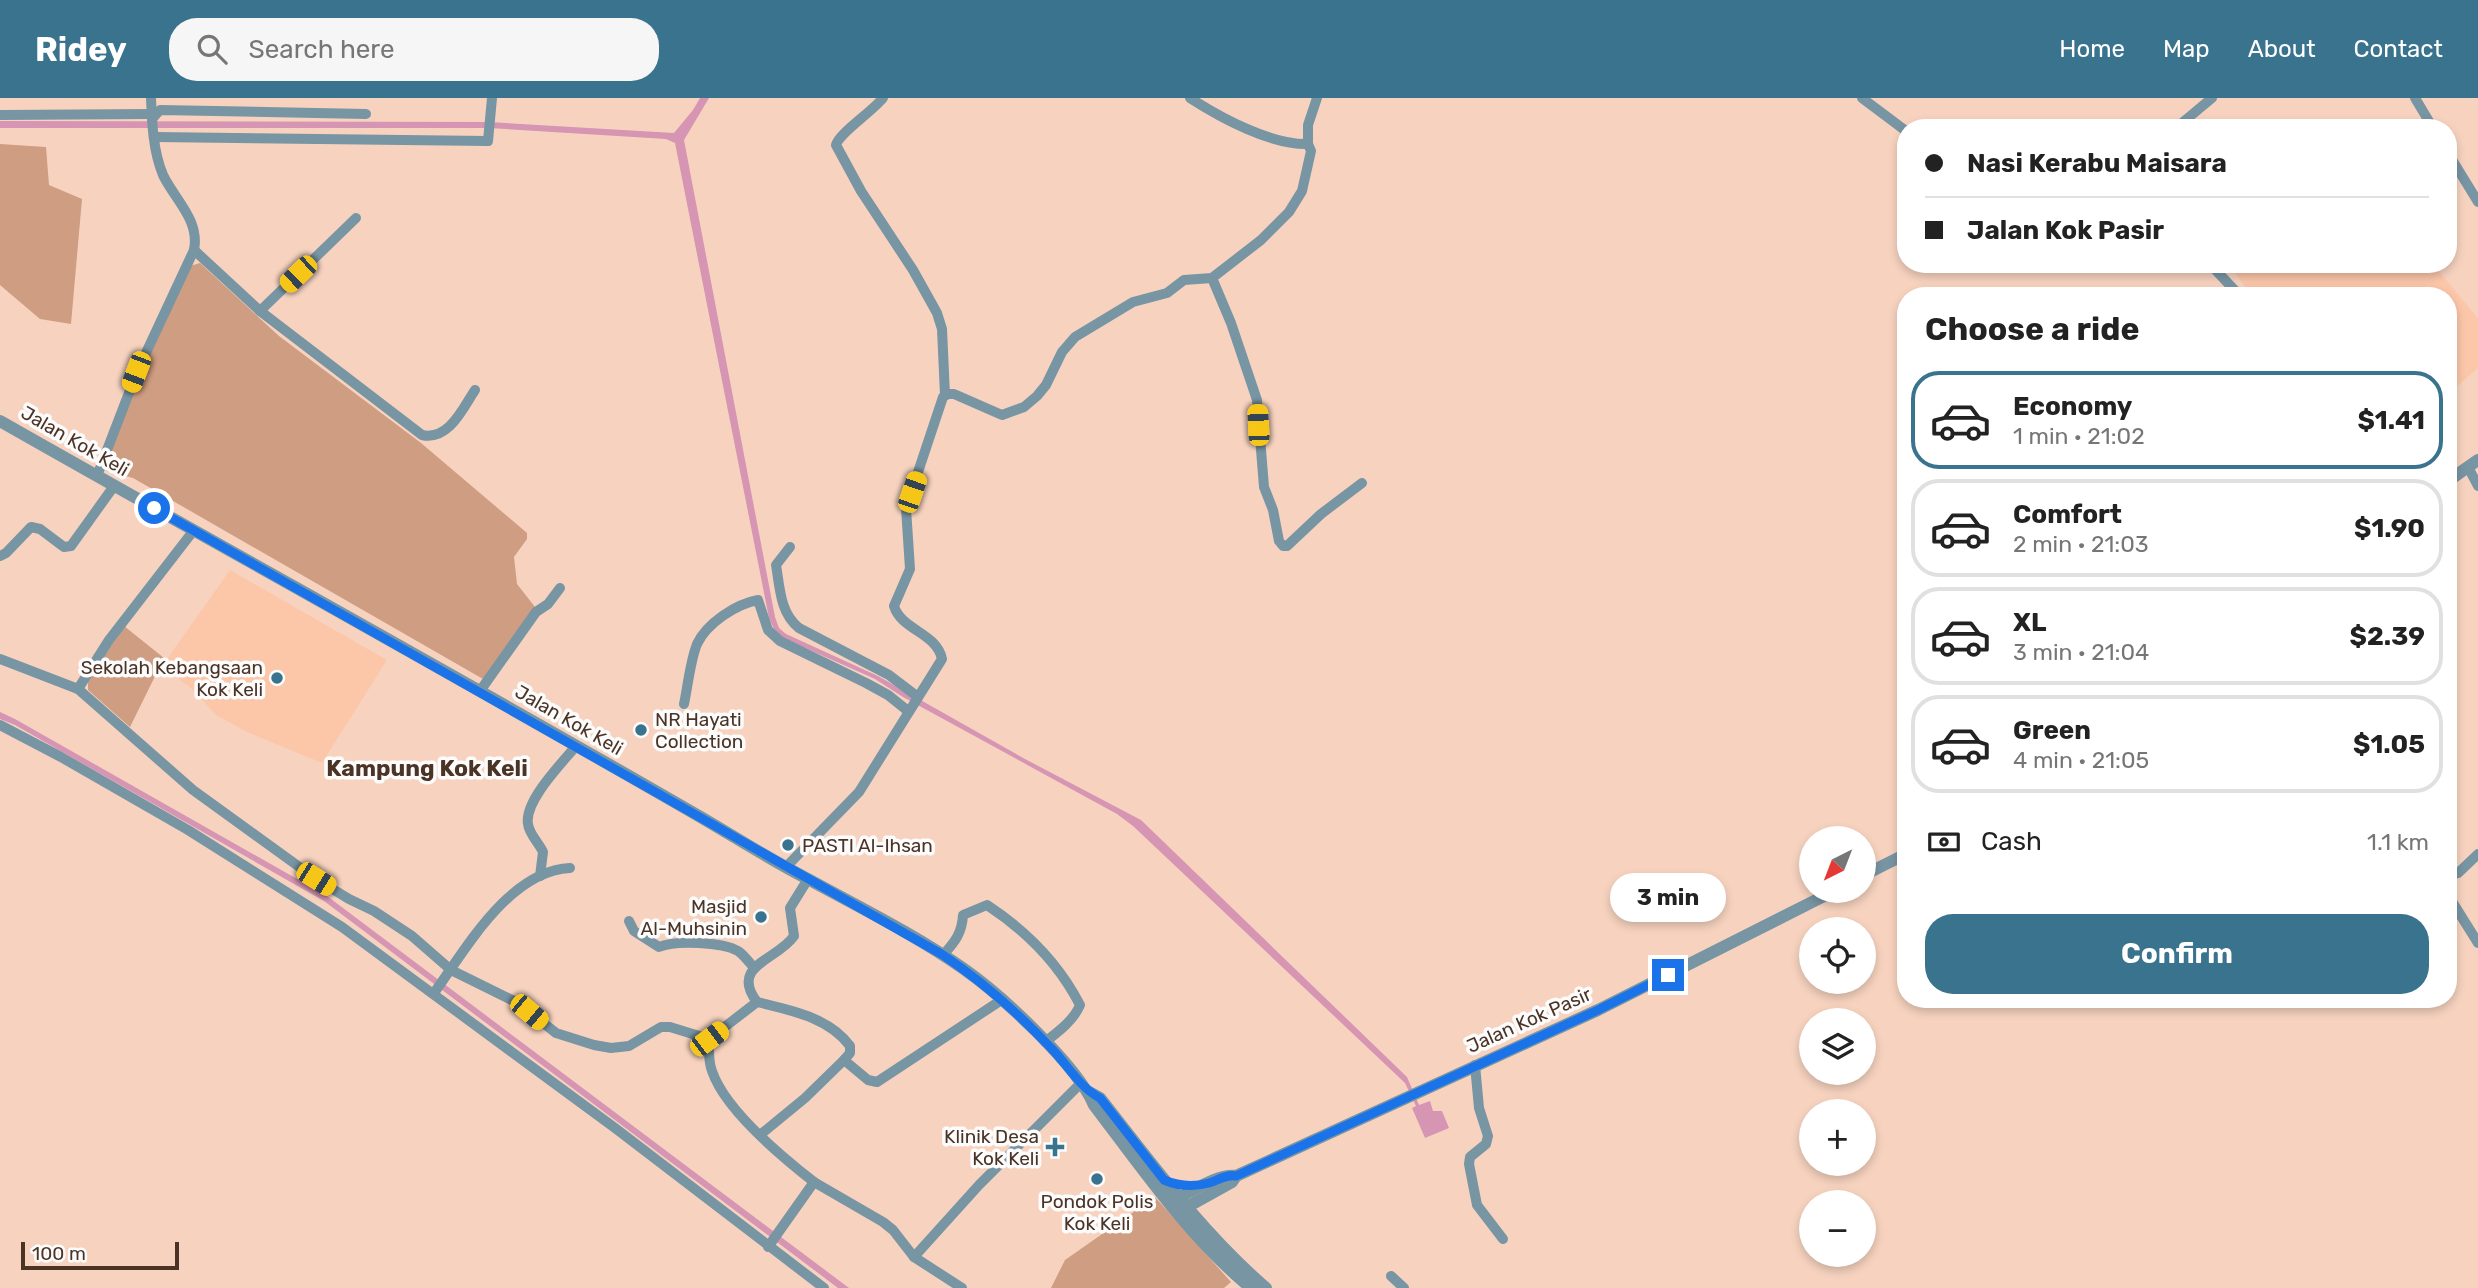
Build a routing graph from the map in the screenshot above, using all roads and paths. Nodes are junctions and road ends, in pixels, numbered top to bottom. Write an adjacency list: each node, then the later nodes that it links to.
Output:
1 (152, 98): 14 (street)
2 (492, 98): 14 (street)
3 (883, 98): 25 (street)
4 (1190, 98): 15 (street)
5 (1317, 98): 15 (street)
6 (1862, 98): 13 (street)
7 (2212, 98): 11 (street)
8 (2415, 98): 12 (street)
9 (366, 114): 14 (street)
10 (0, 115): 14 (street)
11 (2187, 119)
12 (2428, 119)
13 (1897, 124)
14 (152, 125): 19 (street)
15 (1308, 144): 21 (street)
16 (2457, 168): 17 (street)
17 (2478, 202)
18 (356, 218): 23 (street)
19 (194, 250): 23 (street); 29 (street)
20 (2218, 273): 22 (street)
21 (1212, 278): 25 (street); 30 (street)
22 (2232, 287)
23 (260, 312): 24 (street)
24 (475, 390)
25 (945, 395): 40 (street)
26 (0, 422): 29 (street, Jalan Kok Keli)
27 (2473, 463): 28 (street); 32 (street)
28 (2457, 475)
29 (97, 476): 31 (street, Jalan Kok Keli)
30 (1362, 483)
31 (114, 486): 33 (street, Jalan Kok Keli); 35 (street)
32 (2478, 486)
33 (194, 530): 38 (street); 39 (street, Jalan Kok Keli)
34 (790, 547): 40 (street)
35 (0, 556)
36 (560, 588): 39 (street)
37 (0, 659): 38 (street)
38 (78, 689): 59 (street)
39 (480, 691): 44 (street, Jalan Kok Keli)
40 (918, 697): 42 (street)
41 (684, 704): 42 (street)
42 (908, 711): 47 (street)
43 (0, 725): 60 (street)
44 (576, 746): 47 (street, Jalan Kok Keli); 51 (street)
45 (2478, 854): 50 (street)
46 (1897, 859): 49 (street)
47 (786, 867): 52 (street, Jalan Kok Keli)
48 (570, 869): 51 (street)
49 (1876, 870)
50 (2457, 873)
51 (540, 876): 59 (street)
52 (808, 879): 57 (street, Jalan Kok Keli); 58 (street)
53 (1810, 903): 66 (street, Jalan Kok Pasir)
54 (2457, 909): 56 (street)
55 (629, 921): 58 (street)
56 (2478, 943)
57 (943, 955): 61 (street, Jalan Kok Keli); 64 (street)
58 (754, 968): 62 (street)
59 (448, 974): 60 (street); 63 (street)
60 (435, 992): 77 (street)
61 (1003, 999): 64 (street, Jalan Kok Keli); 65 (street)
62 (757, 1002): 63 (street); 65 (street)
63 (709, 1039): 68 (street)
64 (1045, 1042): 67 (street, Jalan Kok Keli)
65 (844, 1060): 68 (street)
66 (1475, 1065): 72 (street, Jalan Kok Pasir); 75 (street)
67 (1085, 1088): 69 (street, Jalan Kok Keli); 70 (street, Jalan Kok Keli); 78 (street)
68 (760, 1135): 71 (street)
69 (1145, 1174): 73 (street); 76 (street, Jalan Kok Keli)
70 (1164, 1180): 72 (street); 73 (street, Jalan Kok Keli)
71 (814, 1182): 77 (street); 78 (street)
72 (1212, 1187): 73 (street, Jalan Kok Pasir); 74 (street)
73 (1182, 1202): 74 (street, Jalan Kok Keli); 76 (street)
74 (1205, 1228): 83 (street, Jalan Kok Keli)
75 (1503, 1239)
76 (1204, 1242): 82 (street, Jalan Kok Keli)
77 (769, 1244): 80 (street)
78 (914, 1257): 81 (street)
79 (1391, 1276): 84 (street)
80 (824, 1288)
81 (962, 1288)
82 (1251, 1288)
83 (1266, 1288)
84 (1404, 1288)

